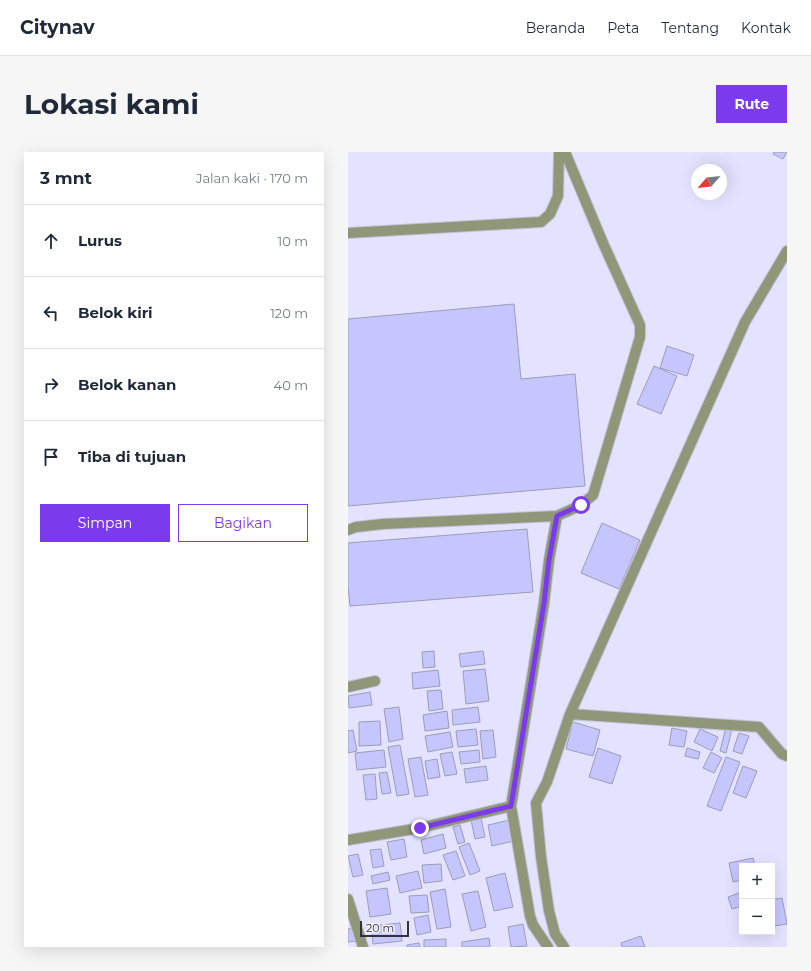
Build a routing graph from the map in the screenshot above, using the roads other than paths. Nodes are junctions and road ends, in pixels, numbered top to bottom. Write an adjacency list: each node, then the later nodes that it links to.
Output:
1 (559, 152): 3 (street)
2 (565, 152): 5 (street)
3 (348, 233)
4 (787, 251): 9 (street)
5 (557, 516): 6 (street); 11 (street)
6 (348, 530)
7 (375, 681): 8 (street)
8 (348, 687)
9 (570, 714): 10 (street); 16 (street)
10 (787, 756)
11 (511, 806): 12 (street); 15 (street)
12 (348, 840)
13 (348, 899): 14 (street)
14 (362, 947)
15 (548, 947)
16 (564, 947)

